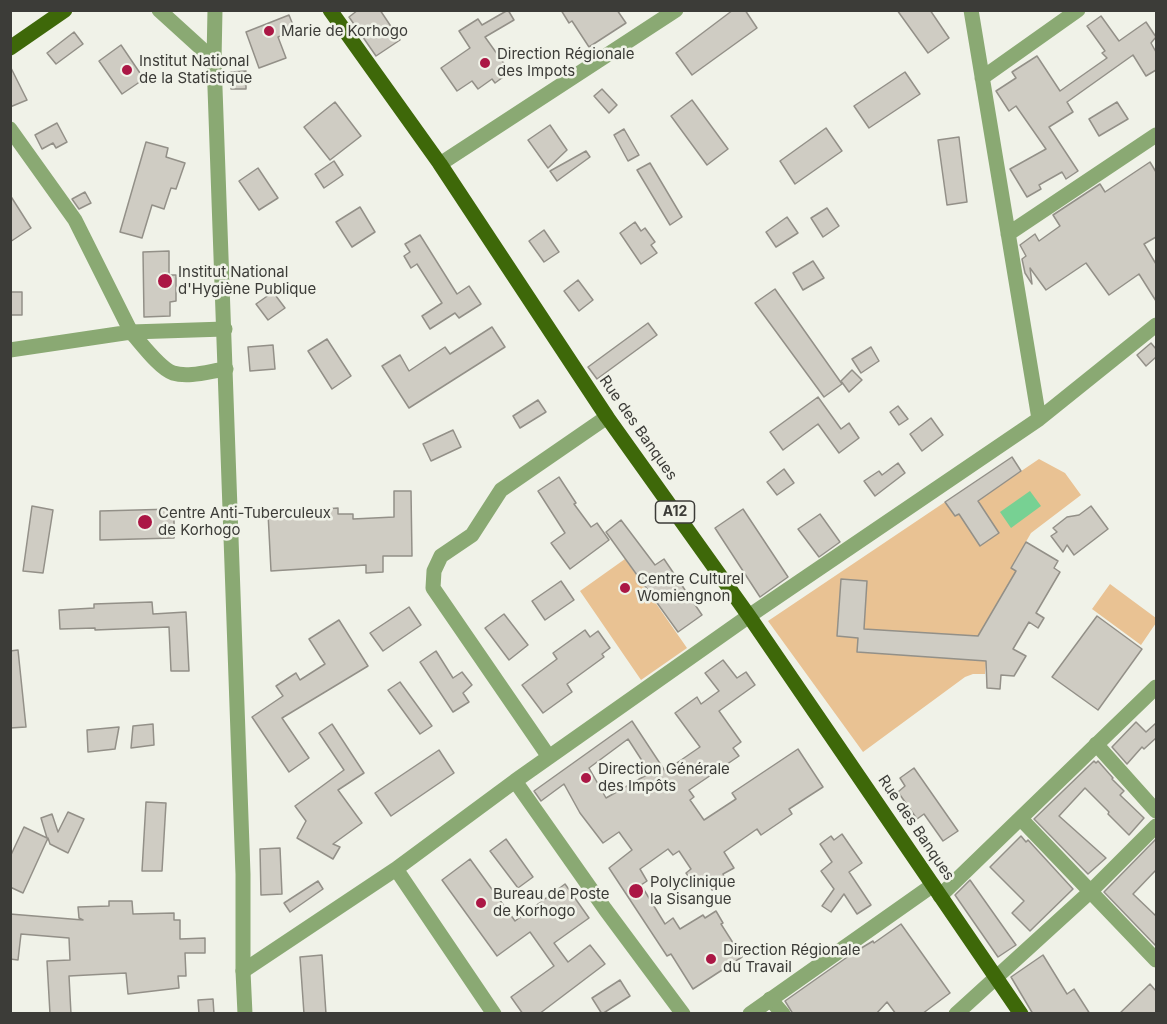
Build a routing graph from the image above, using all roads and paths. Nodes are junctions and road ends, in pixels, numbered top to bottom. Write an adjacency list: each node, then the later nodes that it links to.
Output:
1 (65, 10): 8 (main road)
2 (159, 10): 9 (street)
3 (215, 10): 9 (street)
4 (330, 10): 13 (main road, Rue des Banques / A12)
5 (676, 10): 13 (street)
6 (971, 10): 10 (street)
7 (1078, 10): 10 (street)
8 (10, 48)
9 (214, 60): 16 (street)
10 (982, 78): 14 (street)
11 (10, 129): 17 (street)
12 (1156, 135): 14 (street)
13 (440, 164): 20 (main road, Rue des Banques / A12)
14 (1008, 234): 21 (street)
15 (1156, 325): 21 (street)
16 (225, 329): 17 (street); 19 (street)
17 (131, 332): 18 (street); 19 (street)
18 (10, 350)
19 (226, 369): 34 (street)
20 (608, 417): 22 (main road, Rue des Banques / A12); 25 (street)
21 (1039, 419): 22 (street)
22 (749, 615): 25 (street); 31 (main road, Rue des Banques / A12)
23 (1156, 687): 24 (street)
24 (1096, 744): 27 (street); 28 (street)
25 (549, 757): 26 (street)
26 (514, 781): 30 (street); 39 (street)
27 (1156, 811)
28 (1021, 819): 31 (street); 32 (street)
29 (1156, 826): 32 (street)
30 (396, 869): 34 (street); 38 (street)
31 (937, 890): 35 (main road, Rue des Banques / A12); 36 (street)
32 (1091, 891): 33 (street); 35 (street)
33 (1156, 960)
34 (243, 971): 37 (street)
35 (996, 977): 42 (street); 43 (main road, Rue des Banques / A12)
36 (770, 999): 40 (street); 41 (street)
37 (245, 1014)
38 (494, 1014)
39 (683, 1014)
40 (750, 1014)
41 (783, 1014)
42 (956, 1014)
43 (1021, 1014)

